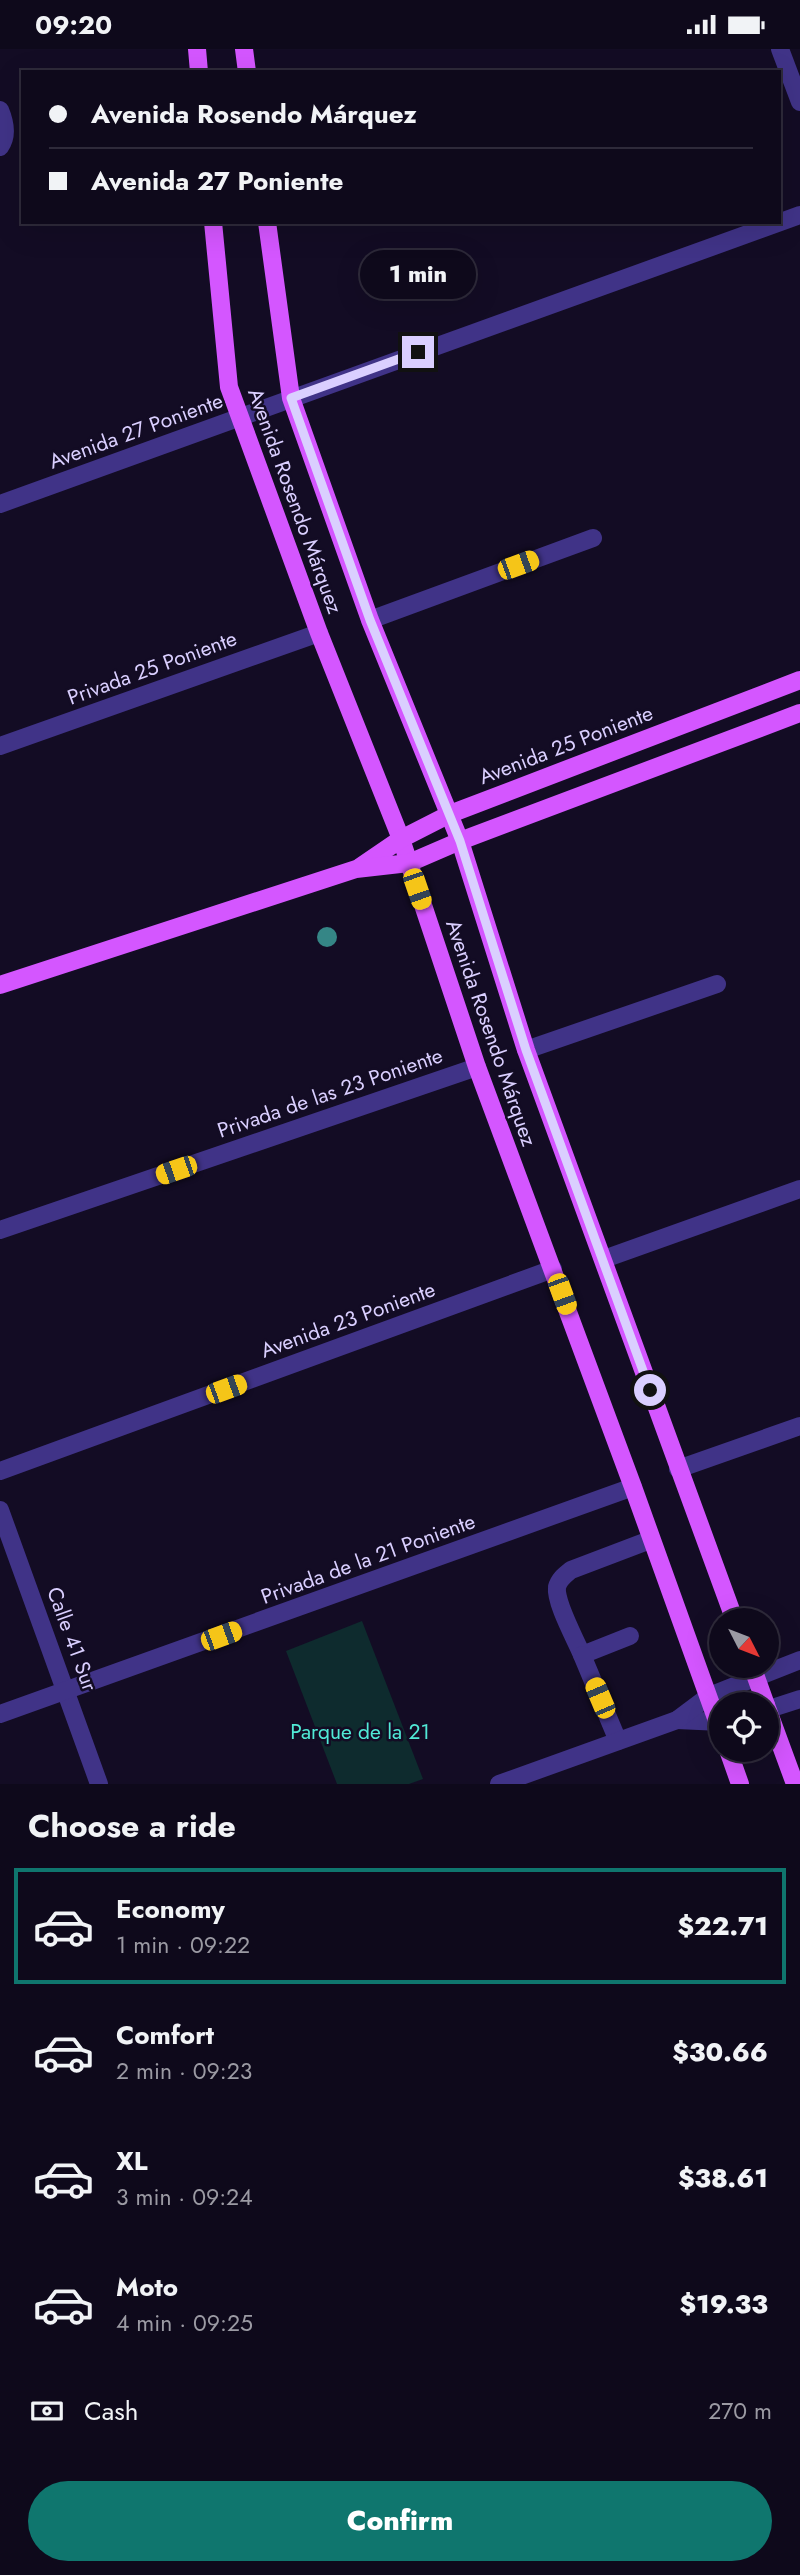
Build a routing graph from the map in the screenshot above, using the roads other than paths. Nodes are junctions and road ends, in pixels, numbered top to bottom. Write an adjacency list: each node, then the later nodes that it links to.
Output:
1 (197, 49): 4 (main road)
2 (244, 49): 5 (main road)
3 (780, 49): 6 (street)
4 (199, 70)
5 (247, 70)
6 (800, 101)
7 (0, 110): 8 (street)
8 (0, 147)
9 (800, 215): 10 (street, Avenida 27 Poniente)
10 (781, 222)
11 (213, 224): 15 (main road, Avenida Rosendo Márquez)
12 (267, 224): 14 (main road, Avenida Rosendo Márquez)
13 (775, 224): 14 (street, Avenida 27 Poniente)
14 (291, 398): 15 (street, Avenida 27 Poniente); 18 (main road, Avenida Rosendo Márquez)
15 (240, 417): 16 (street, Avenida 27 Poniente); 19 (main road, Avenida Rosendo Márquez)
16 (0, 504)
17 (593, 538): 18 (street)
18 (370, 620): 23 (main road, Avenida Rosendo Márquez)
19 (319, 633): 22 (street, Privada 25 Poniente); 24 (main road, Avenida Rosendo Márquez)
20 (800, 680): 23 (main road, Avenida 25 Poniente)
21 (800, 713): 25 (main road, Avenida 25 Poniente)
22 (0, 746)
23 (450, 814): 24 (main road, Avenida 25 Poniente); 25 (main road, Avenida Rosendo Márquez)
24 (401, 839): 26 (main road, Avenida Rosendo Márquez); 27 (main road, Avenida 25 Poniente)
25 (460, 841): 26 (main road, Avenida 25 Poniente); 30 (main road, Avenida Rosendo Márquez)
26 (408, 863): 27 (main road, Avenida 25 Poniente); 31 (main road, Avenida Rosendo Márquez)
27 (356, 869): 29 (main road, Avenida 25 Poniente)
28 (717, 984): 30 (street)
29 (0, 985)
30 (526, 1050): 34 (main road, Avenida Rosendo Márquez)
31 (477, 1067): 33 (street, Privada de las 23 Poniente); 35 (main road, Avenida Rosendo Márquez)
32 (800, 1189): 34 (street)
33 (0, 1230)
34 (604, 1259): 37 (main road, Avenida Rosendo Márquez)
35 (553, 1269): 38 (street, Avenida 23 Poniente); 39 (main road, Avenida Rosendo Márquez)
36 (800, 1426): 37 (street)
37 (678, 1469): 42 (main road, Avenida Rosendo Márquez)
38 (0, 1471)
39 (633, 1487): 41 (main road, Avenida Rosendo Márquez); 48 (street, Privada de la 21 Poniente)
40 (0, 1510): 48 (street, Calle 41 Sur)
41 (650, 1540): 44 (street); 50 (main road, Avenida Rosendo Márquez)
42 (730, 1608)
43 (630, 1636): 44 (street)
44 (582, 1655): 57 (street)
45 (800, 1660): 46 (street)
46 (779, 1665)
47 (741, 1678): 49 (street)
48 (67, 1692): 53 (street, Privada de la 21 Poniente); 59 (street, Calle 41 Sur)
49 (716, 1692)
50 (709, 1696): 54 (street)
51 (800, 1699): 52 (street)
52 (779, 1704)
53 (0, 1714)
54 (677, 1720): 55 (street); 57 (street)
55 (709, 1724)
56 (779, 1740): 62 (main road)
57 (618, 1741): 60 (street)
58 (732, 1762): 61 (main road)
59 (99, 1784)
60 (499, 1784)
61 (740, 1784)
62 (795, 1784)

